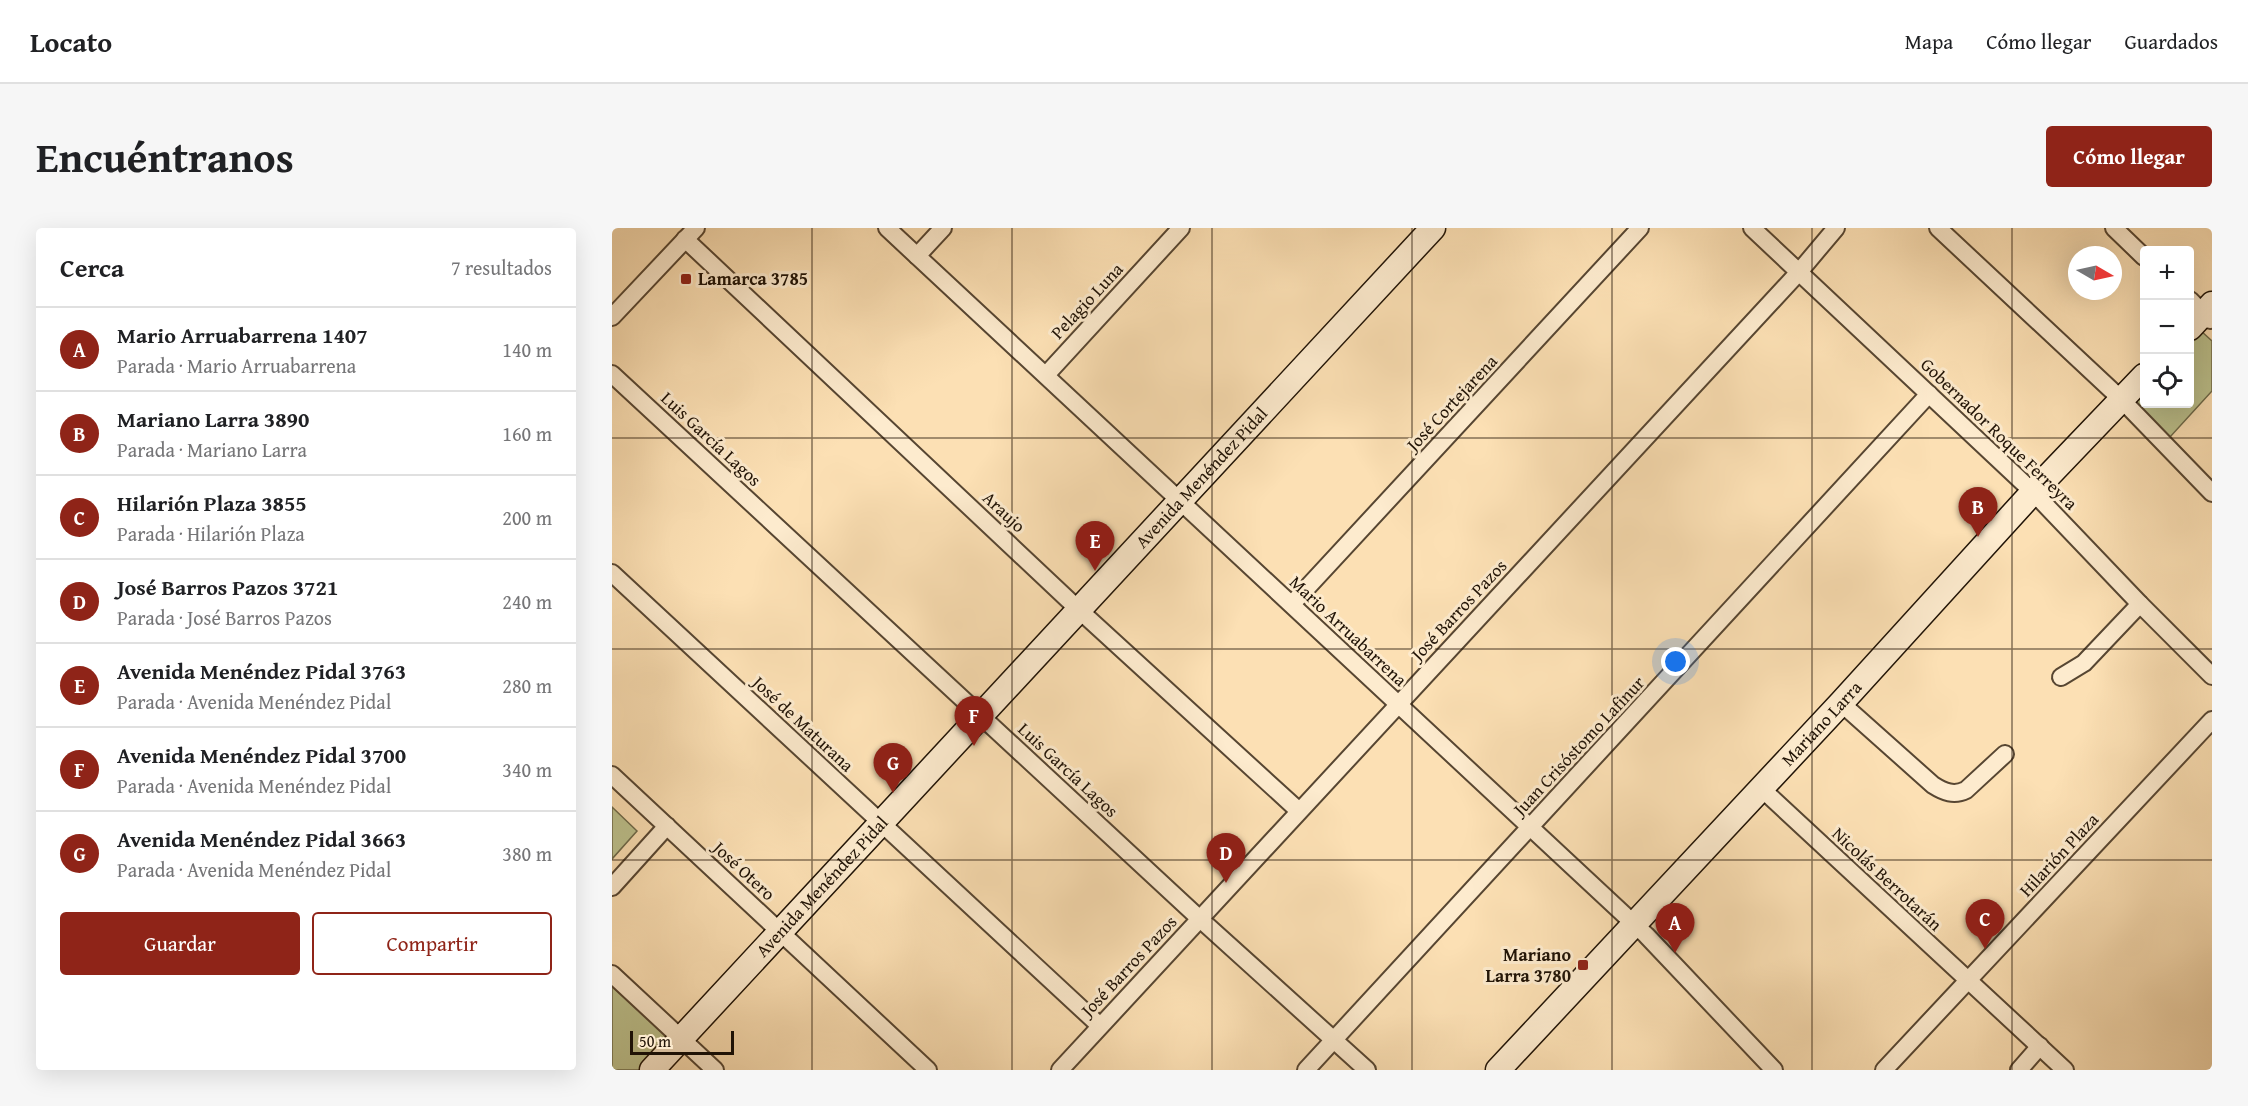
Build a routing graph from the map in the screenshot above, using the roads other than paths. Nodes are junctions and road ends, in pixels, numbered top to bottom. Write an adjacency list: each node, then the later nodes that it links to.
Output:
1 (887, 228): 12 (street, Mario Arruabarrena)
2 (943, 228): 12 (street)
3 (1181, 228): 16 (street, Pelagio Luna)
4 (1433, 228): 22 (main road, Avenida Menéndez Pidal)
5 (1640, 228): 24 (street, José Cortejarena)
6 (1752, 228): 13 (street, Gobernador Roque Ferreyra)
7 (1836, 228): 13 (street, José Barros Pazos)
8 (1938, 228): 19 (street)
9 (2114, 228): 11 (street)
10 (691, 234): 14 (street); 26 (street, Araujo)
11 (2140, 252)
12 (917, 256): 16 (street, Mario Arruabarrena)
13 (1799, 272): 18 (street, Gobernador Roque Ferreyra); 30 (street, José Barros Pazos)
14 (612, 317)
15 (612, 374): 31 (street, Luis García Lagos)
16 (1046, 375): 22 (street, Mario Arruabarrena)
17 (2140, 381): 19 (main road, Mariano Larra)
18 (1929, 394): 20 (street, Gobernador Roque Ferreyra); 39 (street, Juan Crisóstomo Lafinur)
19 (2122, 400): 20 (main road, Mariano Larra); 21 (street)
20 (2033, 492): 25 (street, Gobernador Roque Ferreyra); 29 (main road, Mariano Larra)
21 (2212, 493)
22 (1180, 500): 24 (street, Mario Arruabarrena); 26 (main road, Avenida Menéndez Pidal)
23 (612, 573): 37 (street, José de Maturana)
24 (1292, 604): 30 (street, Mario Arruabarrena)
25 (2140, 604): 27 (street, Gobernador Roque Ferreyra); 28 (street)
26 (1078, 609): 31 (main road, Avenida Menéndez Pidal); 36 (street, Araujo)
27 (2212, 676)
28 (2061, 677)
29 (1842, 703): 33 (street); 35 (main road, Mariano Larra)
30 (1398, 705): 36 (street, José Barros Pazos); 39 (street, Mario Arruabarrena)
31 (981, 716): 37 (main road, Avenida Menéndez Pidal); 41 (street, Luis García Lagos)
32 (2212, 720): 45 (street, Hilarión Plaza)
33 (2005, 754)
34 (612, 775): 38 (street, José Otero)
35 (1762, 789): 42 (main road, Mariano Larra); 45 (street, Nicolás Berrotarán)
36 (1299, 811): 41 (street, José Barros Pazos)
37 (881, 824): 43 (main road, Avenida Menéndez Pidal); 46 (street, José de Maturana)
38 (667, 825): 40 (street); 43 (street, José Otero)
39 (1530, 828): 42 (street, Mario Arruabarrena); 48 (street, Juan Crisóstomo Lafinur)
40 (612, 887)
41 (1200, 919): 46 (street, José Barros Pazos); 48 (street, Luis García Lagos)
42 (1634, 923): 56 (main road, Mariano Larra); 57 (street, Mario Arruabarrena)
43 (780, 932): 47 (main road, Avenida Menéndez Pidal); 52 (street, José Otero)
44 (612, 974): 47 (street)
45 (1968, 981): 49 (street, Nicolás Berrotarán); 58 (street, Hilarión Plaza)
46 (1100, 1026): 53 (street, José Barros Pazos)
47 (681, 1038): 50 (main road, Avenida Menéndez Pidal); 51 (street)
48 (1334, 1039): 54 (street, Juan Crisóstomo Lafinur); 55 (street, Luis García Lagos)
49 (2040, 1046): 59 (street); 60 (street, Nicolás Berrotarán)
50 (652, 1070)
51 (715, 1070)
52 (928, 1070)
53 (1060, 1070)
54 (1306, 1070)
55 (1367, 1070)
56 (1498, 1070)
57 (1774, 1070)
58 (1884, 1070)
59 (2019, 1070)
60 (2065, 1070)

